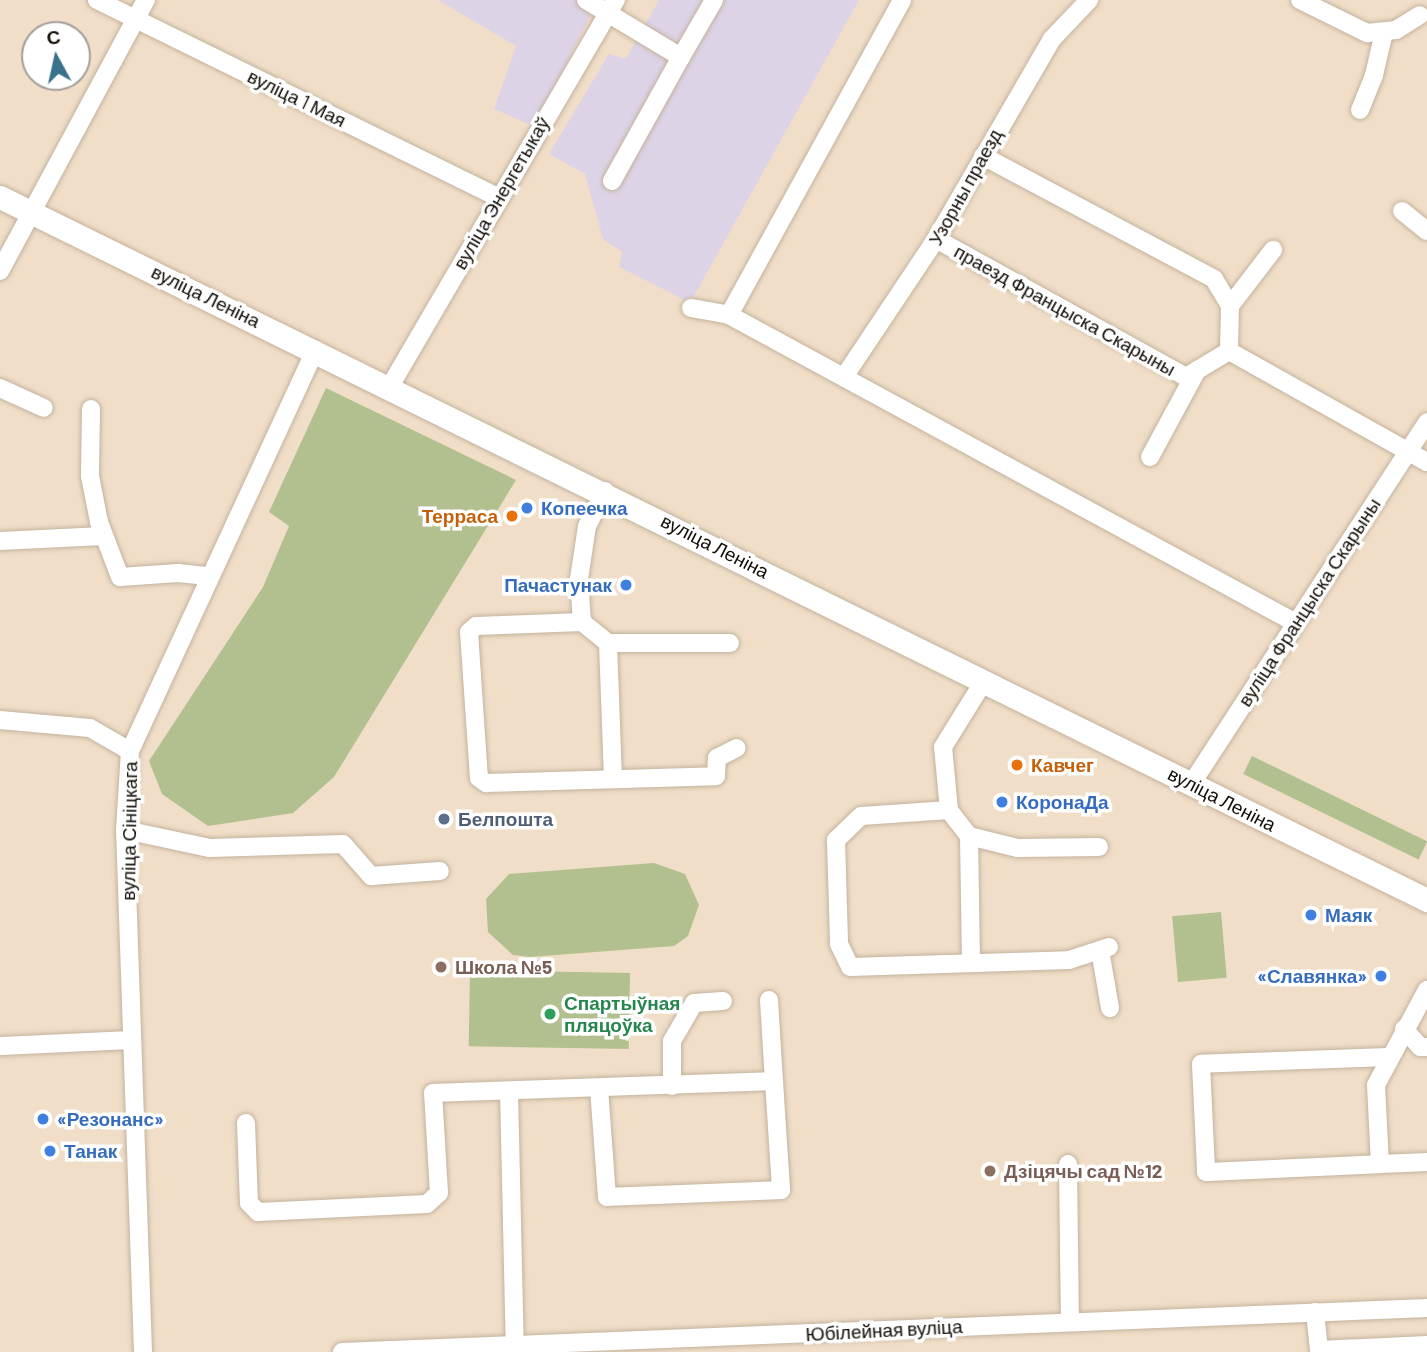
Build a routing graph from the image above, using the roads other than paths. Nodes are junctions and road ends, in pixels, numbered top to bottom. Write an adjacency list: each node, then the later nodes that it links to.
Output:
1 (97, 0): 10 (street, вуліца 1 Мая)
2 (146, 0): 10 (street)
3 (586, 0): 8 (street)
4 (714, 0): 12 (street)
5 (902, 0): 26 (street)
6 (1089, 0): 14 (street, Узорны праезд)
7 (1300, 0): 11 (street)
8 (612, 7): 12 (street); 17 (street, вуліца Энергетыкаў)
9 (1423, 12): 11 (street)
10 (135, 18): 17 (street, вуліца 1 Мая); 19 (street)
11 (1384, 32): 13 (street)
12 (681, 57): 15 (street)
13 (1360, 110)
14 (983, 156): 21 (street, Узорны праезд); 24 (street)
15 (612, 181)
16 (0, 197): 19 (main road, вуліца Леніна)
17 (498, 197): 31 (street, вуліца Энергетыкаў)
18 (1402, 211): 20 (street)
19 (32, 213): 23 (street); 27 (main road, вуліца Леніна)
20 (1427, 231)
21 (936, 239): 29 (street, праезд Францыска Скарыны); 30 (street, Узорны праезд)
22 (1273, 250): 24 (street)
23 (0, 271)
24 (1230, 306): 28 (street)
25 (691, 308): 26 (street)
26 (729, 315): 30 (street)
27 (315, 350): 31 (main road, вуліца Леніна); 42 (street, вуліца Сініцкага)
28 (1229, 351): 29 (street, праезд Францыска Скарыны); 36 (street)
29 (1197, 370): 37 (street)
30 (844, 377): 44 (street)
31 (389, 387): 39 (main road, вуліца Леніна)
32 (0, 388): 33 (street)
33 (44, 408)
34 (91, 409): 40 (street)
35 (1427, 422): 36 (street, вуліца Францыска Скарыны)
36 (1409, 452): 38 (street); 44 (street, вуліца Францыска Скарыны)
37 (1150, 457)
38 (1427, 462)
39 (605, 491): 43 (street); 47 (main road, вуліца Леніна)
40 (103, 536): 41 (street); 42 (street)
41 (0, 541)
42 (208, 576): 50 (street, вуліца Сініцкага)
43 (582, 622): 45 (street); 51 (street)
44 (1294, 622): 52 (street, вуліца Францыска Скарыны)
45 (608, 643): 46 (street); 51 (street)
46 (730, 643)
47 (984, 681): 52 (main road, вуліца Леніна); 53 (street)
48 (0, 720): 50 (street)
49 (737, 748): 51 (street)
50 (130, 751): 54 (street, вуліца Сініцкага)
51 (613, 779)
52 (1192, 783): 58 (main road, вуліца Леніна)
53 (949, 810): 55 (street); 59 (street)
54 (125, 830): 57 (street); 65 (street, вуліца Сініцкага)
55 (970, 835): 56 (street); 59 (street)
56 (1099, 847)
57 (440, 871)
58 (1427, 900)
59 (971, 963): 63 (street)
60 (1427, 990): 64 (street)
61 (769, 1000): 69 (street)
62 (723, 1001): 70 (street)
63 (1110, 1008)
64 (1404, 1029): 67 (street); 68 (street)
65 (132, 1040): 66 (street); 84 (street, вуліца Сініцкага)
66 (0, 1046)
67 (1427, 1047)
68 (1388, 1057): 76 (street); 76 (street)
69 (774, 1081): 70 (street); 71 (street)
70 (672, 1086): 71 (street)
71 (599, 1089): 72 (street)
72 (509, 1091): 73 (street); 82 (street)
73 (246, 1123)
74 (1427, 1162): 76 (street)
75 (1068, 1164): 79 (street)
76 (1380, 1164)
77 (1427, 1308): 78 (street, Юбілейная вуліца)
78 (1315, 1312): 79 (street, Юбілейная вуліца); 80 (street)
79 (1070, 1321): 81 (street, Юбілейная вуліца)
80 (1427, 1345)
81 (650, 1346): 82 (street, Юбілейная вуліца)
82 (515, 1347): 83 (street, Юбілейная вуліца)
83 (428, 1351): 86 (street, Юбілейная вуліца)
84 (143, 1352)
85 (342, 1352): 86 (street, Юбілейная вуліца)
86 (379, 1352)

